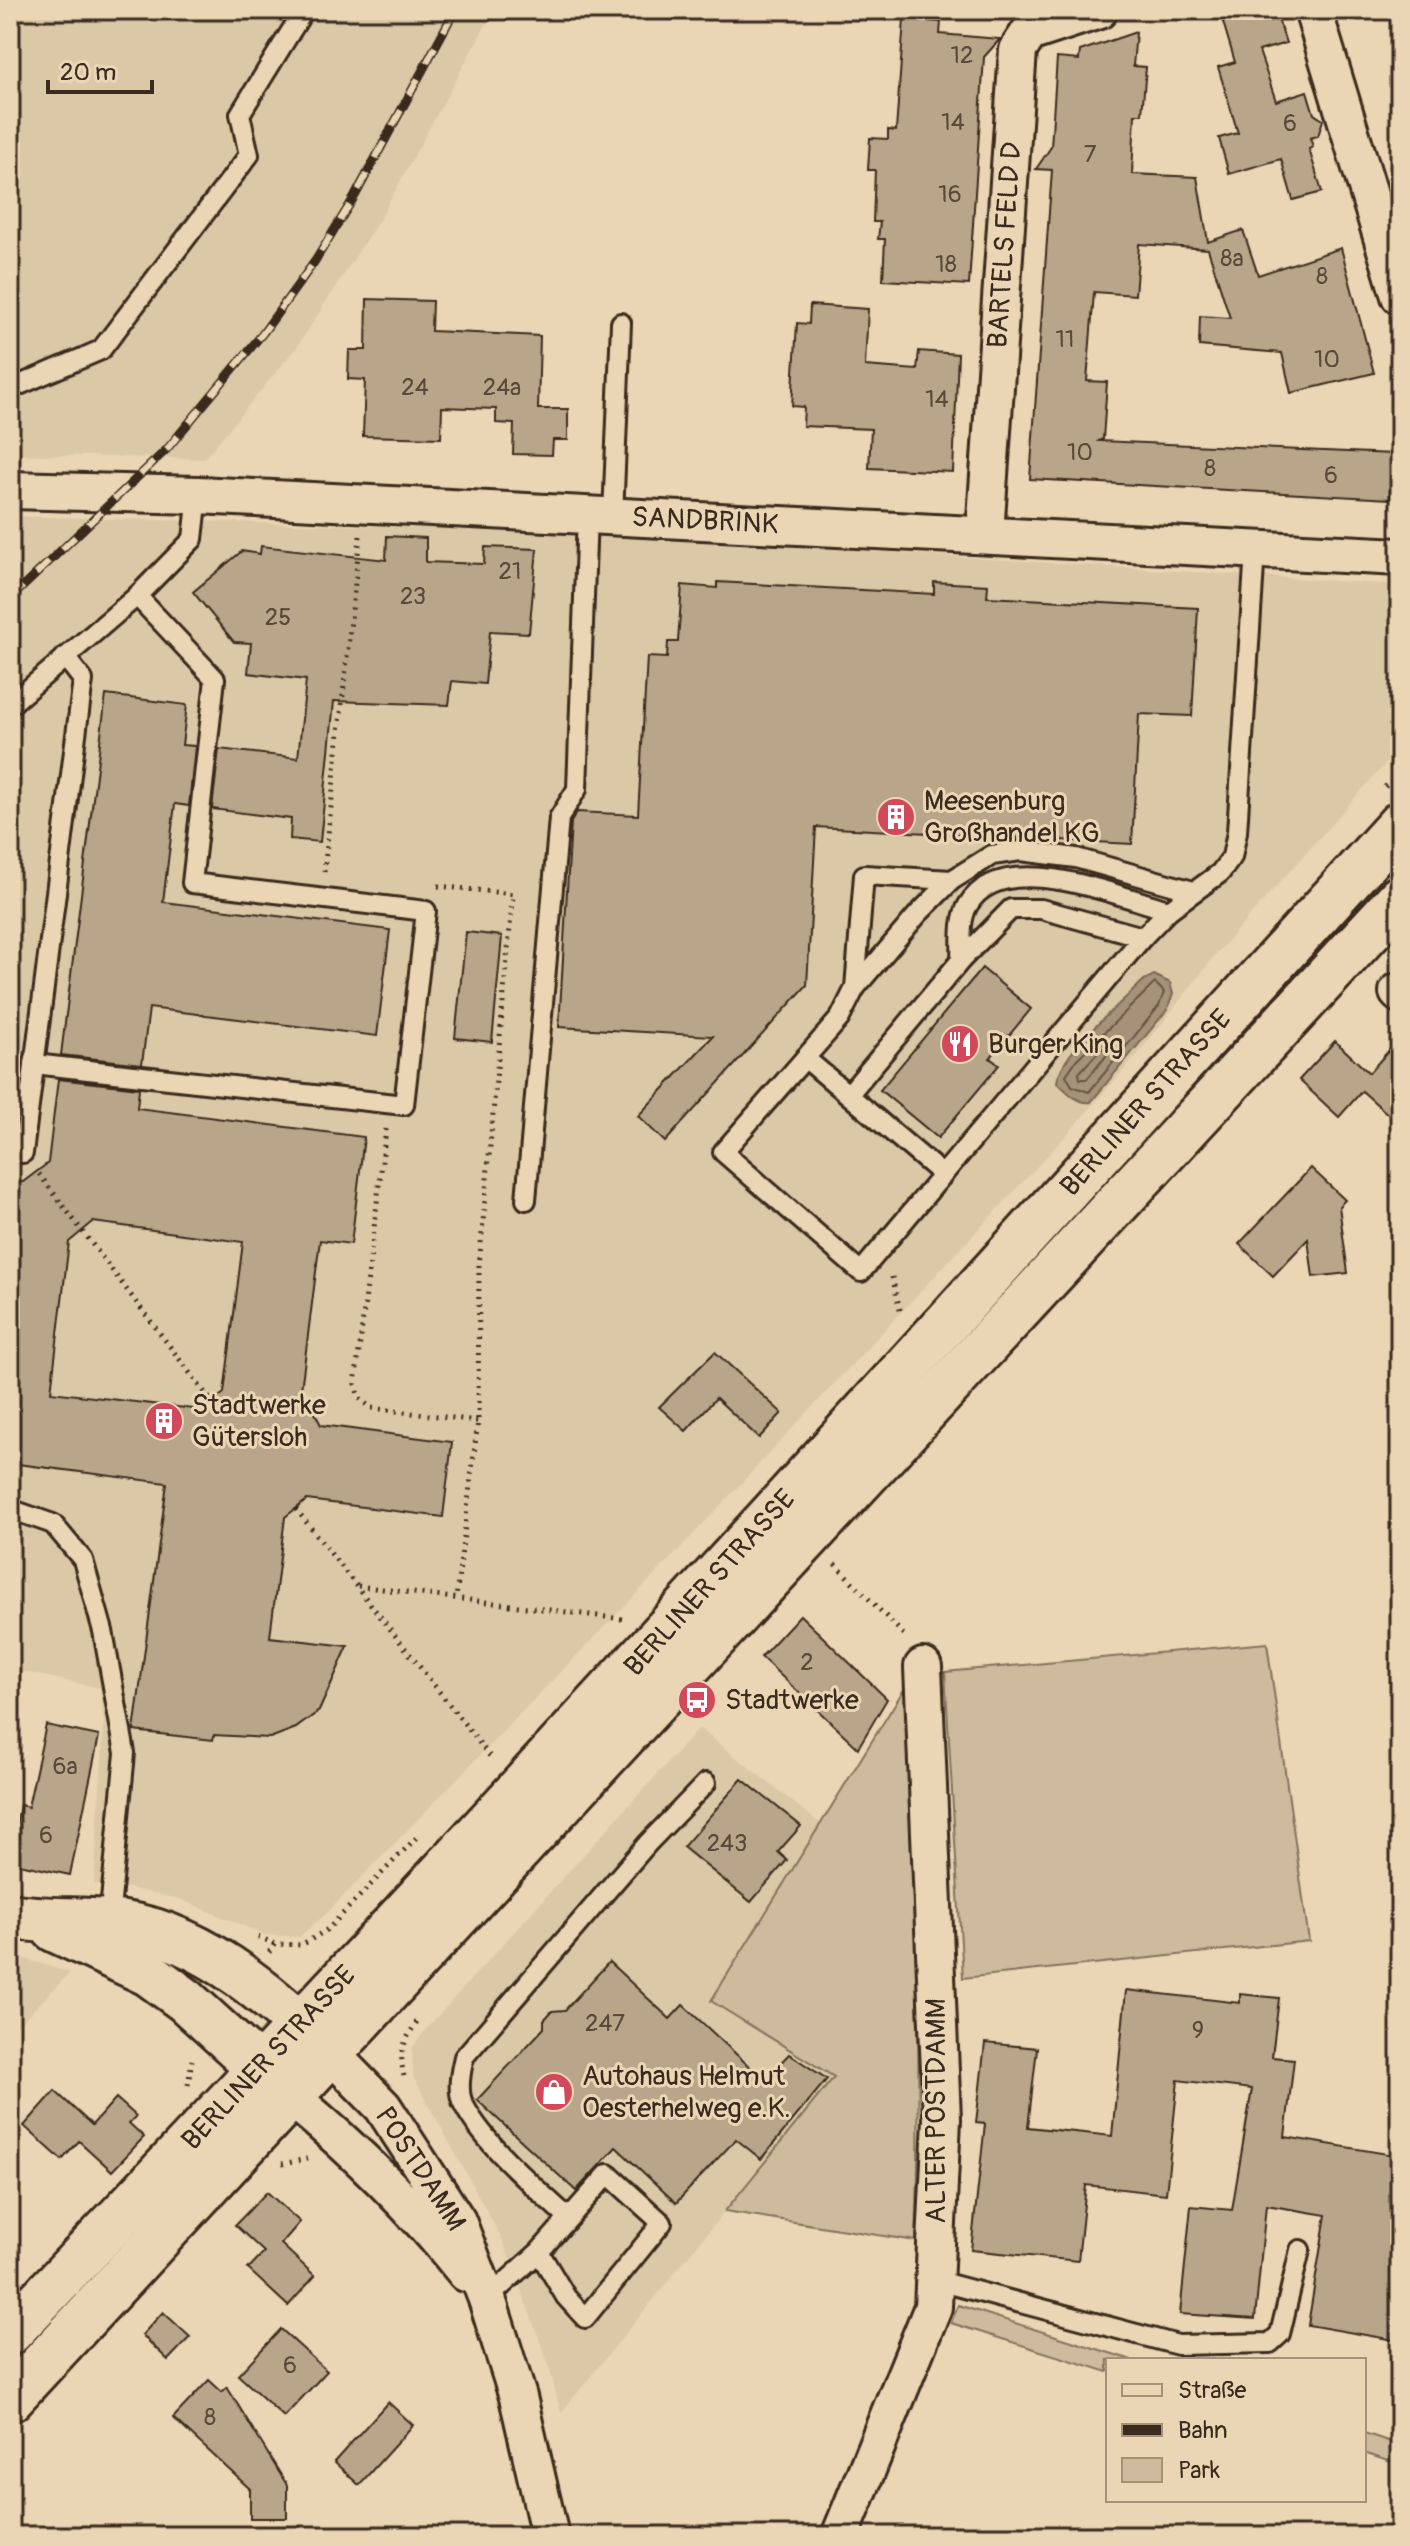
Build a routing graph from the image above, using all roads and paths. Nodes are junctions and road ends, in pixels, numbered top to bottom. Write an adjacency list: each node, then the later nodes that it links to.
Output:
1 (304, 10): 6 (lane)
2 (1099, 10): 10 (street, BARTELS FELD D)
3 (1313, 10): 4 (street)
4 (1400, 296)
5 (621, 323): 9 (lane)
6 (10, 389)
7 (10, 490): 8 (street, SANDBRINK)
8 (198, 495): 9 (street, SANDBRINK); 13 (lane)
9 (600, 516): 10 (street, SANDBRINK); 30 (lane)
10 (985, 534): 11 (street, SANDBRINK)
11 (1255, 550): 12 (street, SANDBRINK); 18 (lane)
12 (1400, 557)
13 (137, 596): 14 (lane); 27 (lane)
14 (65, 657): 15 (lane); 25 (lane)
15 (10, 705)
16 (1400, 824): 48 (main road, BERLINER STRASSE)
17 (952, 880): 18 (lane); 23 (lane); 23 (lane)
18 (1193, 891): 20 (lane)
19 (1400, 898): 48 (main road, BERLINER STRASSE)
20 (1169, 910): 21 (lane); 22 (lane)
21 (1143, 937): 22 (lane); 29 (lane)
22 (961, 960): 26 (lane)
23 (855, 988): 24 (lane)
24 (805, 1058): 26 (lane); 29 (lane)
25 (34, 1064): 27 (lane); 28 (lane)
26 (849, 1094): 29 (lane)
27 (389, 1104): 38 (path)
28 (16, 1152): 33 (path)
29 (943, 1175)
30 (526, 1200)
31 (889, 1266): 32 (path)
32 (905, 1323)
33 (212, 1402)
34 (10, 1509): 45 (lane)
35 (296, 1509): 37 (path)
36 (835, 1563): 40 (path)
37 (357, 1586): 38 (path); 41 (path)
38 (456, 1598): 39 (path)
39 (630, 1620)
40 (923, 1667): 58 (street, ALTER POSTDAMM)
41 (492, 1759)
42 (706, 1783): 55 (lane)
43 (24, 1919): 45 (main road)
44 (328, 1929): 46 (path)
45 (107, 1938): 48 (main road); 50 (main road)
46 (271, 1949)
47 (421, 2016): 51 (path)
48 (316, 2039): 50 (main road, BERLINER STRASSE); 59 (street, POSTDAMM)
49 (189, 2045): 52 (path)
50 (276, 2083): 59 (street, POSTDAMM); 60 (main road, BERLINER STRASSE); 61 (main road, BERLINER STRASSE)
51 (407, 2085)
52 (195, 2092)
53 (317, 2159): 54 (path)
54 (271, 2168)
55 (568, 2218): 57 (lane); 57 (lane)
56 (1300, 2250): 58 (lane)
57 (539, 2252): 59 (lane)
58 (934, 2280): 63 (street, ALTER POSTDAMM)
59 (487, 2299): 62 (street, POSTDAMM)
60 (10, 2332)
61 (10, 2399)
62 (550, 2536)
63 (840, 2536)

